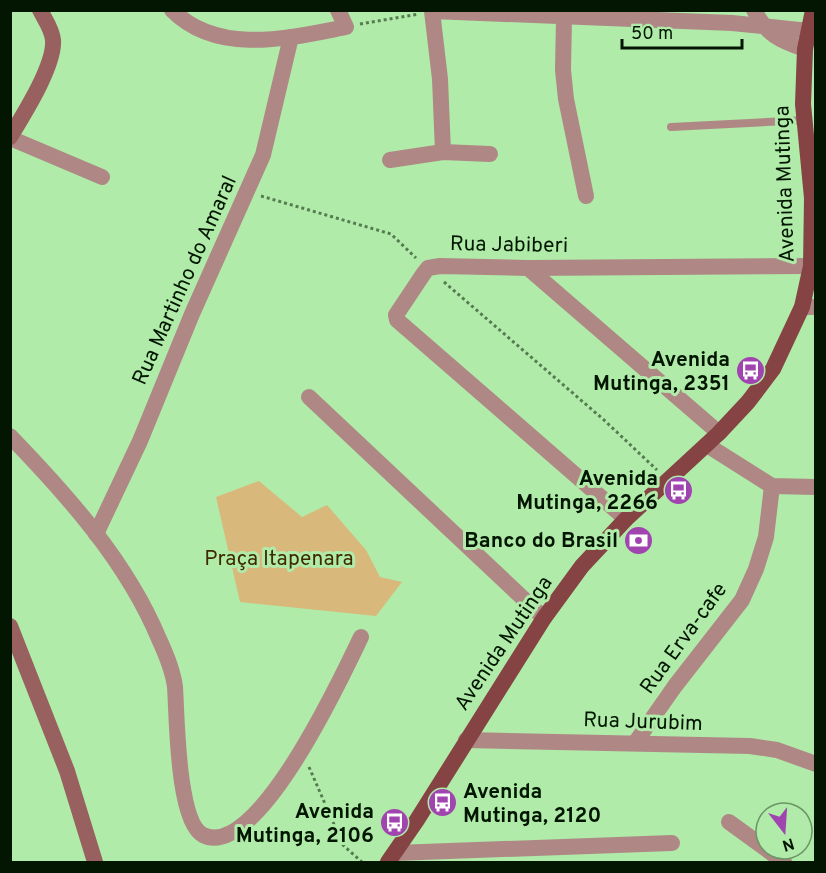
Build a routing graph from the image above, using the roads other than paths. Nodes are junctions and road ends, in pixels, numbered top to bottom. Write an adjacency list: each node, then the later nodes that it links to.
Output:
1 (40, 10): 11 (main road)
2 (172, 10): 9 (street)
3 (338, 10): 9 (street)
4 (813, 10): 8 (main road, Avenida Mutinga)
5 (432, 11): 6 (street); 15 (street)
6 (564, 17): 7 (street); 20 (street)
7 (757, 18): 8 (street); 10 (street)
8 (809, 31): 10 (main road, Avenida Mutinga)
9 (291, 37): 30 (street, Rua Martinho do Amaral)
10 (805, 49): 12 (main road, Avenida Mutinga)
11 (18, 113): 14 (main road)
12 (805, 120): 13 (lane); 17 (main road, Avenida Mutinga)
13 (671, 127)
14 (10, 138): 19 (street)
15 (443, 152): 16 (street); 18 (street)
16 (490, 154)
17 (812, 159): 22 (main road, Avenida Mutinga)
18 (390, 160)
19 (102, 177)
20 (586, 196)
21 (528, 268): 22 (street, Rua Jabiberi); 26 (street); 29 (street, Rua Jabiberi)
22 (812, 273): 23 (main road, Avenida Mutinga)
23 (809, 307): 26 (main road, Avenida Mutinga)
24 (309, 397): 31 (street)
25 (10, 436): 30 (street)
26 (713, 439): 27 (street); 29 (main road, Avenida Mutinga)
27 (772, 486): 28 (street); 35 (street, Rua Erva-cafe)
28 (816, 487)
29 (626, 519): 31 (main road, Avenida Mutinga)
30 (96, 534): 33 (street)
31 (544, 618): 34 (main road, Avenida Mutinga)
32 (10, 626): 40 (main road)
33 (361, 637)
34 (466, 740): 35 (street, Rua Jurubim); 39 (main road, Avenida Mutinga)
35 (635, 743): 36 (street, Rua Jurubim)
36 (816, 764)
37 (729, 822): 41 (street)
38 (672, 843): 39 (street)
39 (392, 858)
40 (95, 862)
41 (784, 862)

